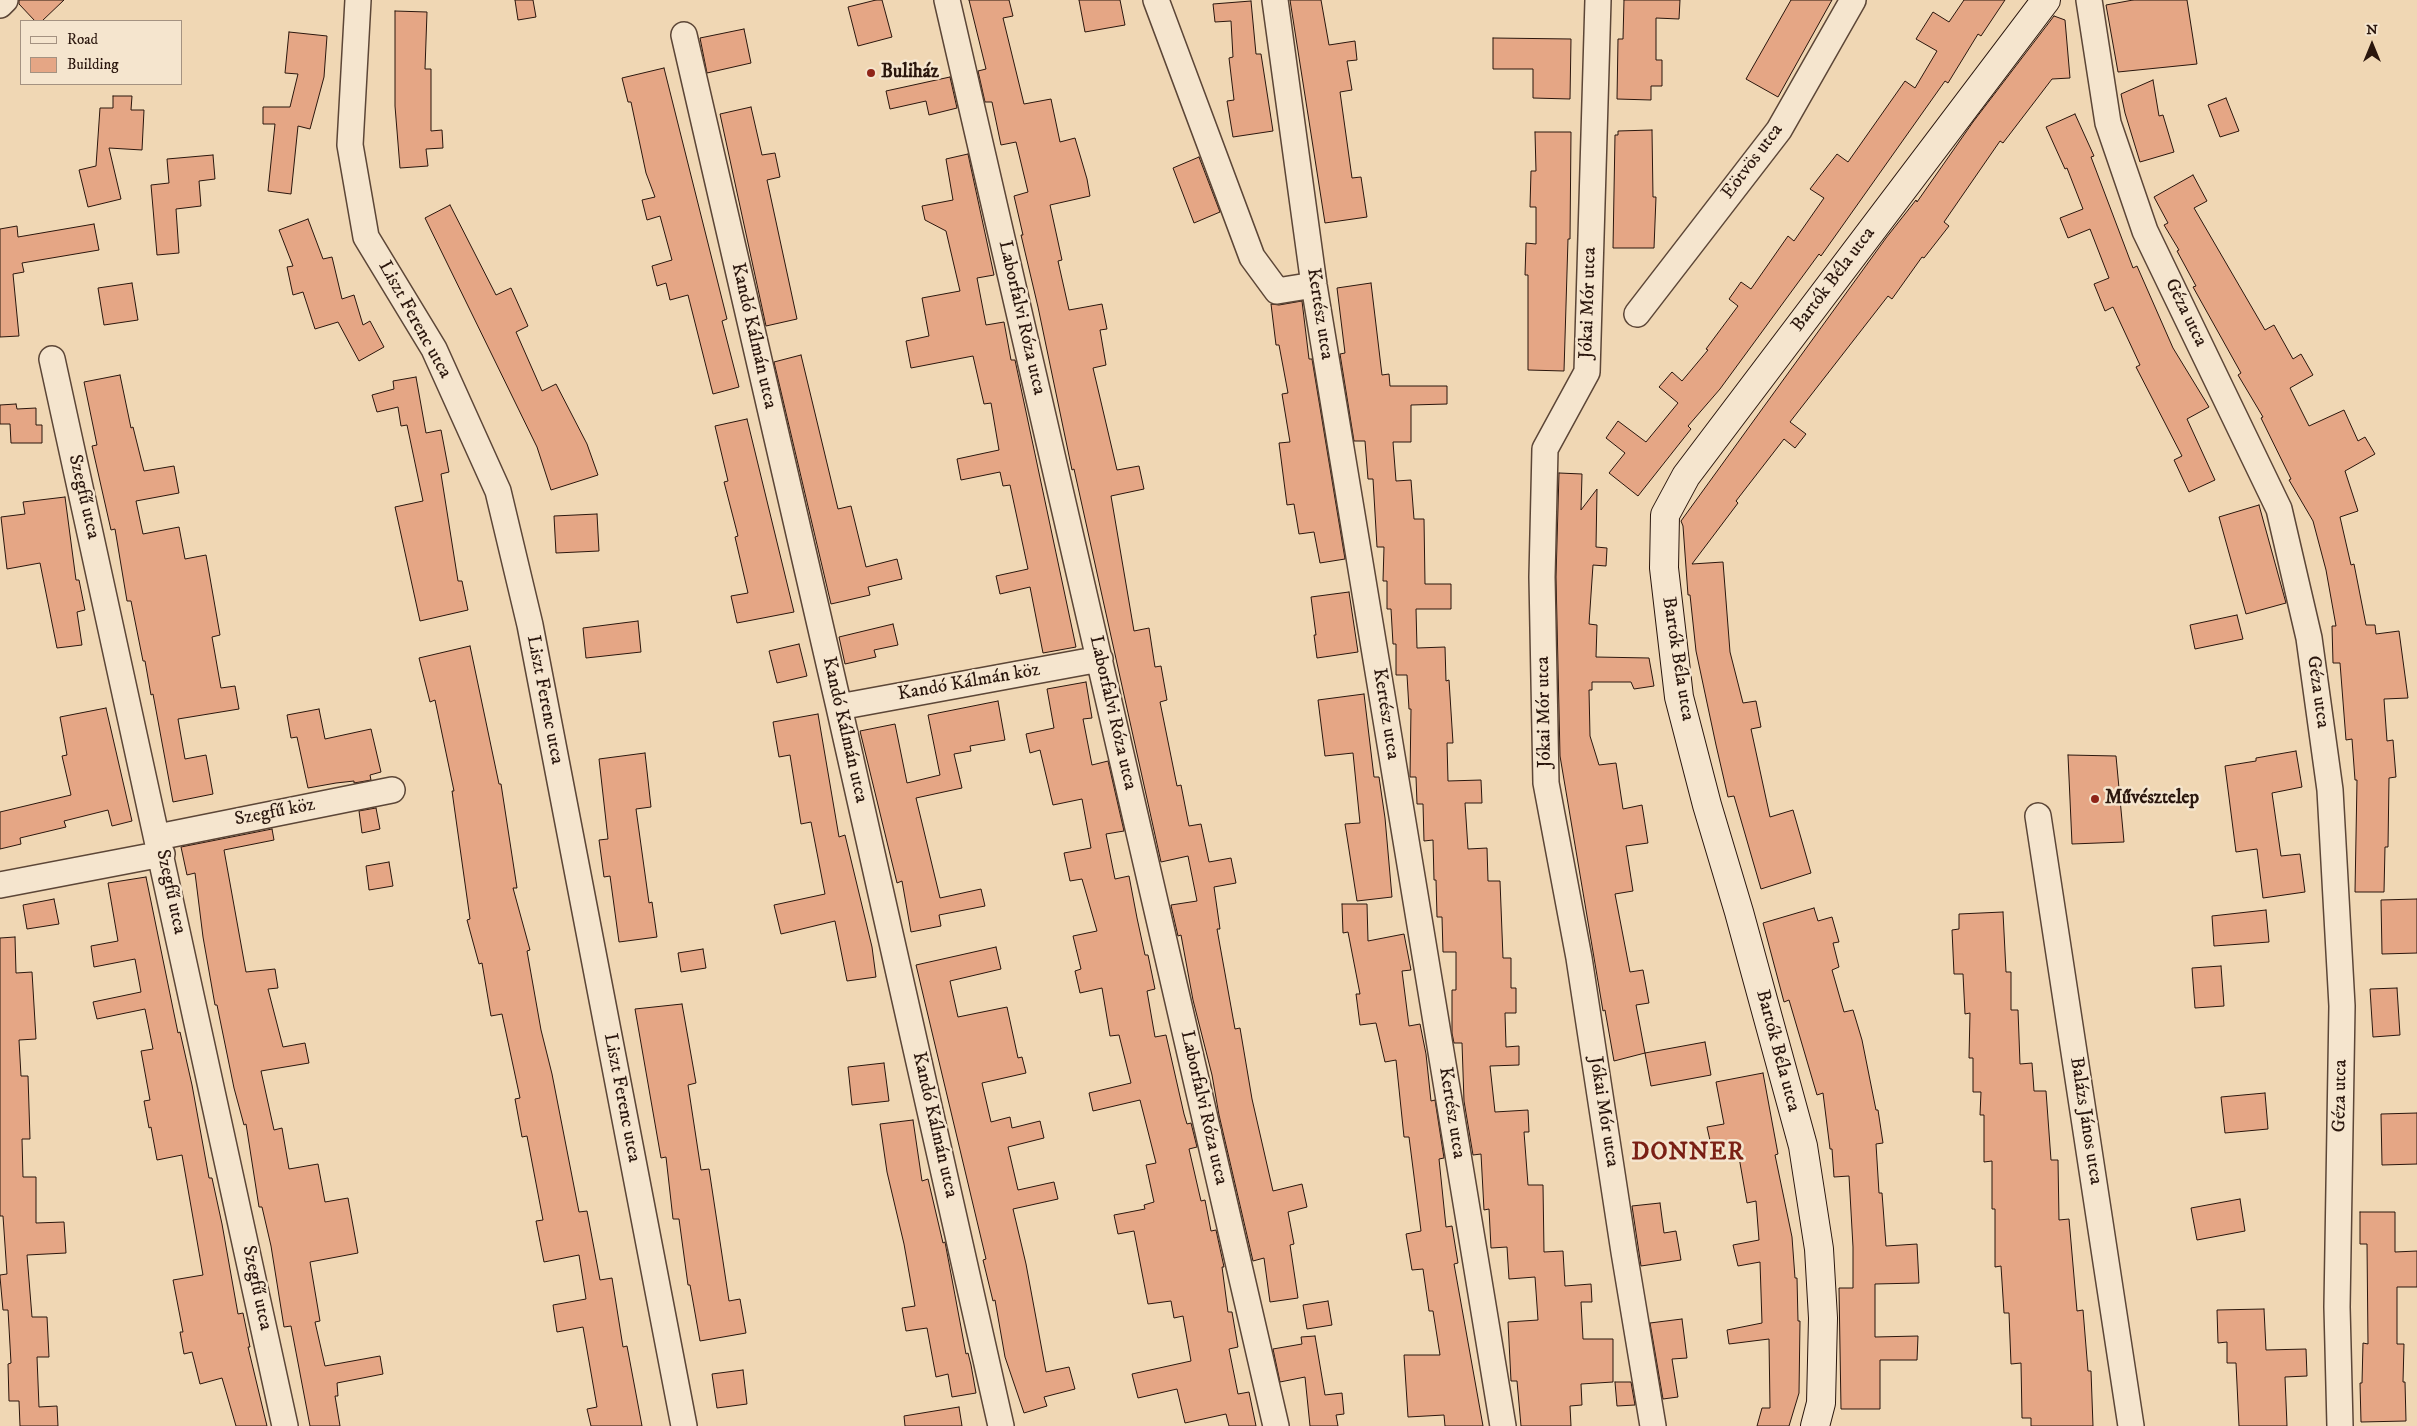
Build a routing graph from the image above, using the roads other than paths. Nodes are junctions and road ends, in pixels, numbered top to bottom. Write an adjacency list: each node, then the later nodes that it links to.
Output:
1 (5, 0): 10 (street)
2 (358, 0): 22 (street, Liszt Ferenc utca)
3 (947, 0): 15 (street, Laborfalvi Róza utca)
4 (1156, 0): 12 (street)
5 (1274, 0): 12 (street, Kertész utca)
6 (1598, 0): 26 (street, Jókai Mór utca)
7 (1853, 0): 13 (street, Eötvös utca)
8 (2046, 0): 27 (street, Bartók Béla utca)
9 (2089, 0): 29 (street, Géza utca)
10 (0, 5)
11 (684, 35): 16 (street, Kandó Kálmán utca)
12 (1314, 285): 25 (street, Kertész utca)
13 (1637, 314)
14 (52, 360): 19 (street, Szegfű utca)
15 (1100, 658): 16 (street, Kandó Kálmán köz); 24 (street, Laborfalvi Róza utca)
16 (839, 706): 23 (street, Kandó Kálmán utca)
17 (392, 790): 19 (street, Szegfű köz)
18 (2038, 816): 28 (street, Balázs János utca)
19 (160, 846): 20 (street, Szegfű köz); 21 (street, Szegfű utca)
20 (0, 885)
21 (286, 1426)
22 (684, 1426)
23 (1001, 1426)
24 (1276, 1426)
25 (1503, 1426)
26 (1653, 1426)
27 (1814, 1426)
28 (2131, 1426)
29 (2340, 1426)

